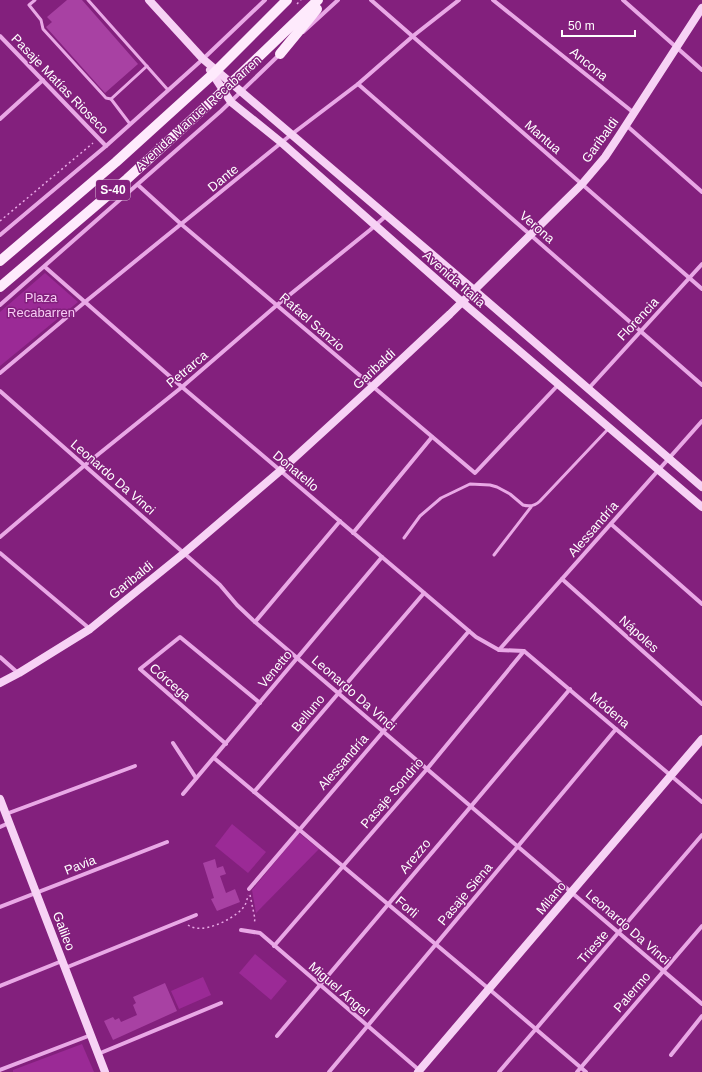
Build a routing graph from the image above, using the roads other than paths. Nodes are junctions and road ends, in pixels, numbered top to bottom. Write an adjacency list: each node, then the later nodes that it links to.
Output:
1 (35, 0): 28 (lane)
2 (88, 0): 19 (lane)
3 (148, 0): 18 (street, Avenida Italia)
4 (265, 0): 18 (street)
5 (287, 0): 21 (main road, Avenida Manuel Recabarren / S-40)
6 (318, 0): 23 (main road, Avenida Manuel Recabarren / S-40)
7 (324, 0): 17 (main road)
8 (338, 0): 17 (street, Avenida Manuel Recabarren)
9 (371, 0): 15 (street, Mantua)
10 (459, 0): 15 (street, Dante)
11 (493, 0): 30 (street, Ancona)
12 (623, 0): 16 (street)
13 (702, 8): 16 (street, Garibaldi)
14 (0, 36): 22 (street, Pasaje Matías Rioseco)
15 (413, 36): 24 (street, Dante); 37 (street, Mantua)
16 (676, 47): 20 (street); 30 (street, Garibaldi)
17 (280, 54): 27 (street, Avenida Manuel Recabarren)
18 (203, 59): 21 (street, Avenida Italia); 25 (street)
19 (147, 66): 25 (lane); 28 (lane)
20 (702, 70)
21 (215, 72): 23 (street, Avenida Italia); 26 (street, Avenida Italia); 45 (main road, Avenida Manuel Recabarren / S-40)
22 (43, 80): 31 (street); 36 (street, Pasaje Matías Rioseco)
23 (232, 83): 26 (main road, Avenida Manuel Recabarren / S-40); 27 (street, Avenida Italia)
24 (358, 84): 34 (street, Dante); 44 (street, Verona)
25 (168, 90): 32 (street)
26 (223, 91): 29 (street, Avenida Italia); 49 (main road, Avenida Manuel Recabarren / S-40)
27 (242, 92): 29 (street, Avenida Manuel Recabarren); 34 (street, Avenida Italia)
28 (111, 99): 32 (lane)
29 (231, 102): 35 (street, Avenida Italia); 38 (street, Avenida Manuel Recabarren)
30 (634, 113): 33 (street, Garibaldi)
31 (0, 119)
32 (130, 124): 36 (street)
33 (626, 125): 37 (street, Garibaldi); 39 (street)
34 (292, 134): 35 (street, Dante); 40 (street, Avenida Italia)
35 (282, 143): 41 (street, Dante); 42 (street, Avenida Italia)
36 (106, 146): 43 (street)
37 (582, 184): 44 (street, Garibaldi); 48 (street, Mantua)
38 (138, 185): 41 (street, Rafael Sanzio); 47 (street, Avenida Manuel Recabarren)
39 (702, 192)
40 (387, 215): 42 (street, Petrarca); 51 (street, Avenida Italia)
41 (181, 224): 52 (street, Dante); 55 (street, Rafael Sanzio)
42 (375, 226): 53 (street, Avenida Italia); 55 (street, Petrarca)
43 (0, 235)
44 (530, 235): 51 (street, Garibaldi); 56 (street, Verona)
45 (0, 261)
46 (702, 264): 48 (street, Florencia)
47 (45, 267): 52 (street); 54 (street, Avenida Manuel Recabarren)
48 (690, 278): 50 (street, Mantua); 56 (street, Florencia)
49 (0, 287)
50 (702, 289)
51 (474, 290): 53 (street, Garibaldi); 62 (street, Avenida Italia)
52 (85, 302): 57 (street, Dante); 60 (street, Donatello)
53 (462, 302): 58 (street, Avenida Italia); 61 (street, Garibaldi)
54 (0, 305)
55 (277, 305): 60 (street, Petrarca); 61 (street, Rafael Sanzio)
56 (641, 331): 59 (street, Verona); 62 (street, Florencia)
57 (0, 373)
58 (560, 384): 65 (street, Avenida Italia); 66 (street, Rafael Sanzio)
59 (702, 385)
60 (182, 387): 68 (street, Petrarca); 70 (street, Donatello)
61 (372, 387): 66 (street, Rafael Sanzio); 70 (street, Garibaldi)
62 (588, 388): 67 (street, Avenida Italia)
63 (0, 391): 68 (street, Leonardo Da Vinci)
64 (702, 421): 67 (street, Alessandría)
65 (610, 427): 69 (street, Avenida Italia); 72 (lane)
66 (432, 437): 76 (street)
67 (669, 458): 69 (street, Alessandría); 71 (street, Avenida Italia)
68 (85, 466): 77 (street, Petrarca); 79 (street, Leonardo Da Vinci)
69 (659, 469): 73 (street, Avenida Italia); 75 (street, Alessandría)
70 (280, 471): 74 (street, Donatello); 79 (street, Garibaldi)
71 (702, 487)
72 (531, 506): 78 (lane); 81 (lane)
73 (702, 507)
74 (340, 521): 76 (street, Donatello); 86 (street)
75 (611, 524): 83 (street, Alessandría); 85 (street)
76 (353, 532): 82 (street, Donatello)
77 (0, 537)
78 (404, 538)
79 (184, 552): 86 (street, Leonardo Da Vinci); 87 (street, Garibaldi)
80 (0, 553): 87 (street)
81 (494, 555)
82 (382, 557): 84 (street, Donatello); 92 (street, Venetto)
83 (562, 579): 89 (street, Alessandría); 98 (street, Nápoles)
84 (424, 593): 88 (street, Donatello); 96 (street, Belluno)
85 (702, 604)
86 (255, 622): 92 (street, Leonardo Da Vinci)
87 (90, 629): 93 (street, Garibaldi)
88 (469, 631): 89 (street, Donatello); 100 (street, Alessandría)
89 (499, 650): 90 (street)
90 (524, 651): 95 (street, Módena); 106 (street, Pasaje Sondrio)
91 (0, 657): 93 (street)
92 (297, 658): 96 (street, Leonardo Da Vinci); 97 (street, Venetto)
93 (19, 673): 94 (street, Garibaldi)
94 (0, 683)
95 (570, 689): 99 (street, Módena); 113 (street, Arezzo)
96 (338, 693): 100 (street, Leonardo Da Vinci); 109 (street, Belluno)
97 (260, 703): 103 (street, Venetto); 103 (street, Córcega)
98 (702, 704)
99 (616, 729): 107 (street, Módena); 120 (street, Pasaje Siena)
100 (383, 732): 106 (street, Leonardo Da Vinci); 117 (street, Alessandría)
101 (702, 739): 107 (street, Milano)
102 (173, 743): 108 (street)
103 (226, 744): 104 (street, Venetto)
104 (214, 758): 108 (street, Venetto); 109 (street, Forli)
105 (135, 766): 114 (street)
106 (427, 768): 113 (street, Leonardo Da Vinci); 121 (street, Pasaje Sondrio)
107 (671, 775): 112 (street, Módena); 124 (street, Milano)
108 (196, 778): 110 (street, Venetto)
109 (254, 792): 117 (street, Forli)
110 (183, 794)
111 (0, 799): 114 (street, Galileo)
112 (702, 802)
113 (471, 806): 120 (street, Leonardo Da Vinci); 125 (street, Arezzo)
114 (6, 814): 115 (street, Galileo)
115 (9, 823): 116 (street); 123 (street, Galileo)
116 (0, 827)
117 (299, 829): 121 (street, Forli); 122 (street, Alessandría)
118 (702, 835): 130 (street, Trieste)
119 (167, 842): 123 (street, Pavia)
120 (518, 847): 124 (street, Leonardo Da Vinci); 131 (street, Pasaje Siena)
121 (343, 866): 125 (street, Forli); 132 (street, Pasaje Sondrio)
122 (249, 889)
123 (36, 892): 126 (street, Pavia); 133 (street, Galileo)
124 (571, 892): 130 (street, Leonardo Da Vinci); 137 (street, Milano)
125 (388, 904): 131 (street, Forli); 135 (street, Arezzo)
126 (0, 907)
127 (196, 915): 133 (street)
128 (702, 926): 134 (street, Palermo)
129 (241, 930): 132 (street, Miguel Ángel)
130 (619, 933): 134 (street, Leonardo Da Vinci); 142 (street, Trieste)
131 (436, 944): 137 (street, Forli); 141 (street, Pasaje Siena)
132 (274, 946): 135 (street, Miguel Ángel)
133 (64, 965): 136 (street); 143 (street, Galileo)
134 (664, 971): 139 (street, Leonardo Da Vinci); 148 (street, Palermo)
135 (320, 985): 141 (street, Miguel Ángel); 144 (street, Arezzo)
136 (0, 986)
137 (489, 989): 142 (street, Forli); 153 (street, Milano)
138 (221, 1003): 145 (street)
139 (702, 1004)
140 (702, 1016): 146 (street)
141 (368, 1026): 152 (street, Pasaje Siena); 153 (street, Miguel Ángel)
142 (536, 1029): 148 (street, Forli); 154 (street, Trieste)
143 (91, 1035): 145 (street, Galileo); 147 (street)
144 (277, 1036)
145 (98, 1054): 151 (street, Galileo)
146 (671, 1055)
147 (8, 1067): 149 (street); 150 (street)
148 (581, 1067): 155 (street, Palermo); 156 (street, Forli)
149 (0, 1070)
150 (10, 1072)
151 (106, 1072)
152 (329, 1072)
153 (419, 1072)
154 (499, 1072)
155 (577, 1072)
156 (586, 1072)

